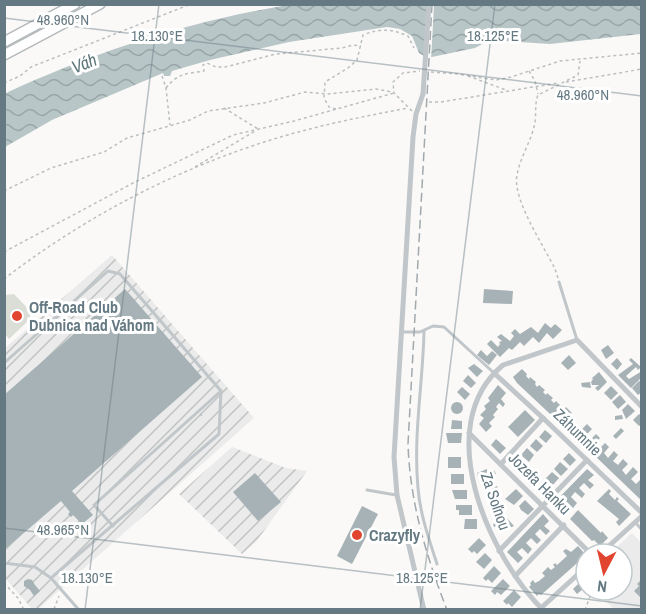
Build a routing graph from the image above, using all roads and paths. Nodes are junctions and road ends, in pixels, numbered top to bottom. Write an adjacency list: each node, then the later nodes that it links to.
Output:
1 (75, 4): 5 (highway)
2 (100, 4): 9 (highway)
3 (191, 4): 15 (path)
4 (429, 4): 33 (street, bridge)
5 (4, 42)
6 (361, 46): 7 (path); 17 (path); 19 (path)
7 (414, 48)
8 (642, 53): 10 (path)
9 (4, 55)
10 (580, 60): 12 (path); 14 (path)
11 (642, 69): 14 (path)
12 (529, 70): 16 (path); 18 (path)
13 (162, 76): 17 (path)
14 (562, 82): 16 (path); 20 (path)
15 (4, 83)
16 (537, 87): 18 (path); 20 (path)
17 (166, 88): 25 (path)
18 (510, 91): 21 (path)
19 (323, 94): 22 (path); 24 (path); 24 (path)
20 (538, 94): 31 (path)
21 (429, 102)
22 (224, 108): 25 (path); 26 (path)
23 (408, 108): 27 (path)
24 (337, 110): 26 (path)
25 (170, 126): 28 (path)
26 (259, 130): 27 (path); 29 (path)
27 (192, 170): 30 (path)
28 (4, 191)
29 (4, 252)
30 (4, 279)
31 (559, 282): 34 (lane)
32 (424, 331): 33 (lane); 36 (lane); 55 (lane)
33 (400, 332): 44 (street)
34 (577, 340): 36 (street, Za Soľnou); 38 (street)
35 (4, 363): 37 (lane)
36 (494, 373): 39 (street, Záhumnie); 40 (street, Za Soľnou)
37 (222, 391): 49 (lane); 49 (lane)
38 (642, 407)
39 (543, 417): 41 (street, Záhumnie); 42 (street)
40 (470, 433): 42 (street, Jozefa Hanku); 53 (street, Za Soľnou)
41 (587, 460): 45 (street); 46 (street, Záhumnie)
42 (501, 464): 45 (street, Jozefa Hanku)
43 (367, 490): 44 (lane)
44 (397, 495): 64 (street)
45 (543, 505): 48 (street, Jozefa Hanku); 53 (street)
46 (642, 515): 47 (street)
47 (635, 522): 50 (lane); 52 (street)
48 (564, 525): 51 (street, Jozefa Hanku); 56 (street)
49 (112, 526): 57 (lane)
50 (642, 530)
51 (580, 542)
52 (613, 542)
53 (499, 551): 56 (street, Za Soľnou)
54 (4, 563): 57 (lane)
55 (437, 564)
56 (515, 576): 65 (street, Za Soľnou)
57 (51, 578): 63 (lane)
58 (574, 578): 65 (street)
59 (4, 583): 61 (path)
60 (59, 596): 62 (path)
61 (24, 609)
62 (54, 609)
63 (79, 609)
64 (424, 609)
65 (542, 609)

